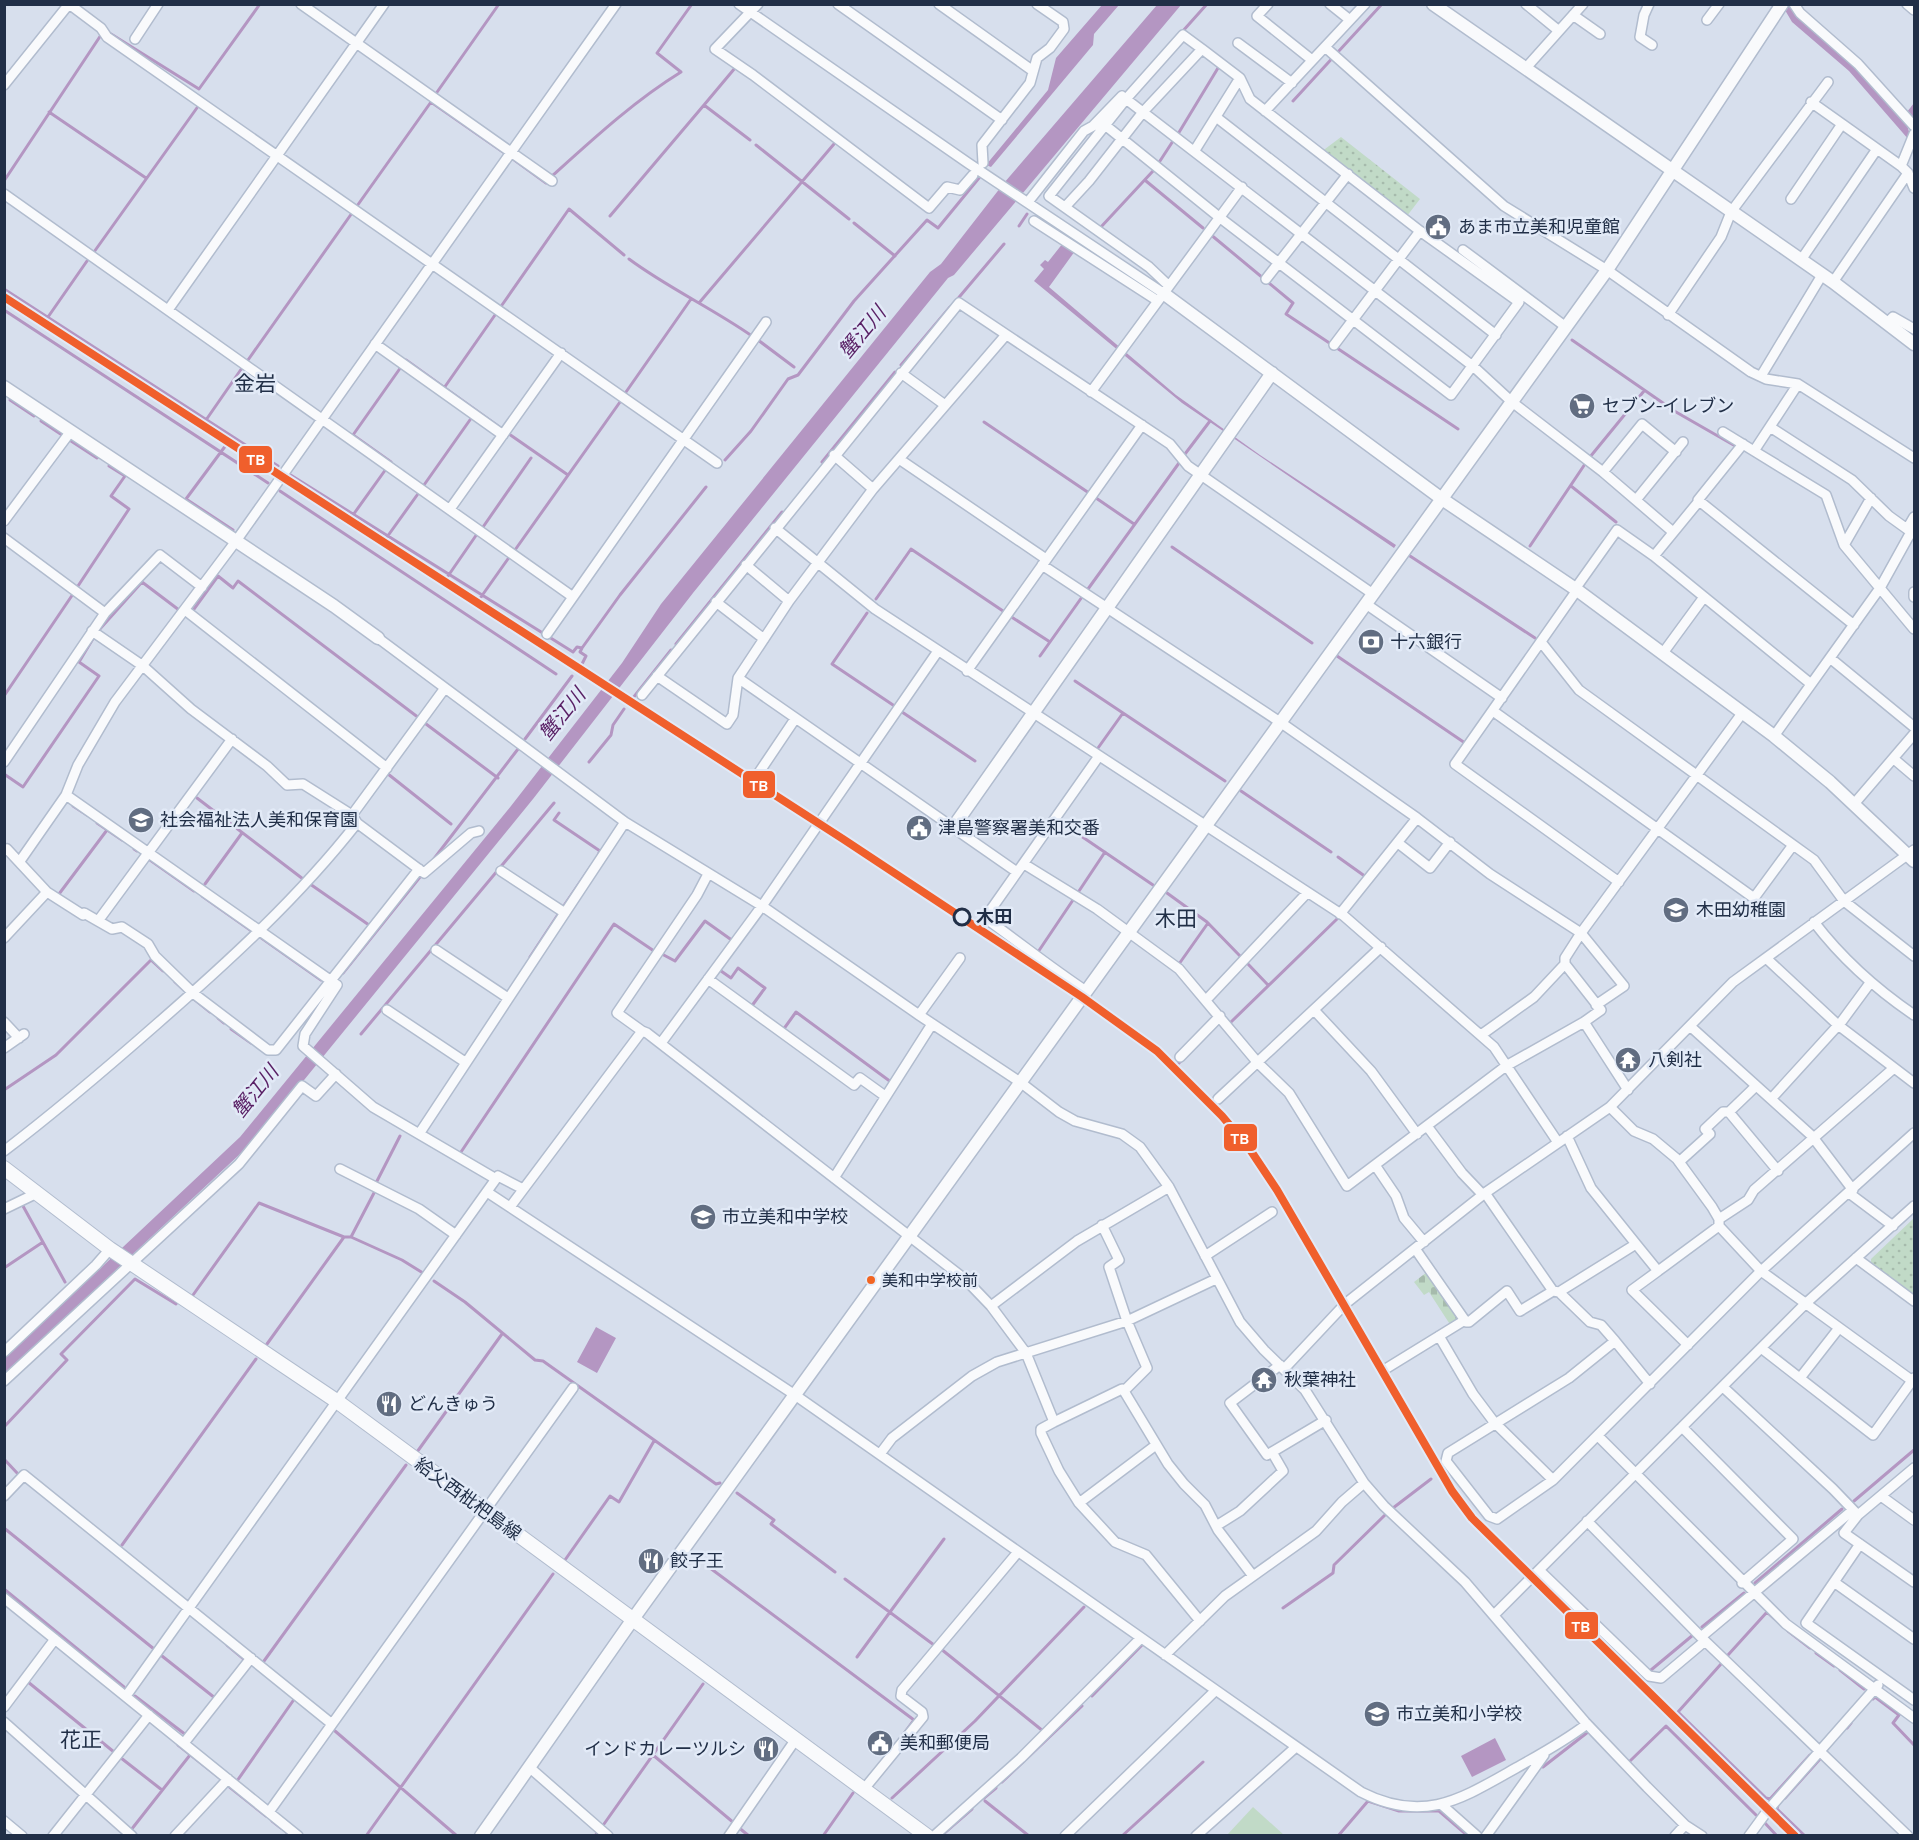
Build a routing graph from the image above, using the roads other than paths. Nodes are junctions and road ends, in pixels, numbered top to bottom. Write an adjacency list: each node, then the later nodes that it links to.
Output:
1 (69, 4): 42 (street); 57 (street)
2 (158, 4): 30 (street)
3 (301, 4): 31 (street)
4 (384, 4): 31 (street)
5 (616, 4): 56 (street)
6 (739, 4): 24 (street)
7 (758, 4): 24 (street)
8 (838, 4): 48 (street)
9 (939, 4): 38 (street)
10 (1037, 4): 22 (street)
11 (1268, 4): 36 (street)
12 (1330, 4): 26 (street)
13 (1365, 4): 26 (street)
14 (1433, 4): 37 (street)
15 (1526, 4): 28 (street)
16 (1583, 4): 25 (street)
17 (1649, 4): 33 (street)
18 (1719, 4): 27 (street)
19 (1794, 4): 50 (street)
20 (1907, 4): 23 (street)
21 (1781, 7): 60 (street)
22 (1052, 9): 38 (street)
23 (1914, 10)
24 (752, 13): 62 (street); 68 (street)
25 (1574, 15): 28 (street); 29 (street)
26 (1350, 20): 35 (street)
27 (1707, 20)
28 (1559, 31): 37 (street)
29 (1600, 34)
30 (135, 39)
31 (356, 43): 56 (street); 57 (street)
32 (1238, 43): 41 (street)
33 (1652, 45)
34 (1202, 50): 39 (street); 43 (street); 46 (street)
35 (1331, 53): 36 (street); 81 (street)
36 (1312, 60): 41 (street)
37 (1525, 69): 60 (street)
38 (1033, 71): 48 (street)
39 (1240, 78): 45 (street); 47 (street)
40 (1828, 82): 44 (street)
41 (1292, 83): 45 (street)
42 (4, 85)
43 (1126, 99): 46 (street); 51 (street); 68 (street)
44 (1811, 102): 49 (street); 71 (street)
45 (1265, 111): 61 (street)
46 (1143, 112): 53 (street); 55 (street)
47 (1216, 117): 55 (street); 69 (street)
48 (1002, 120): 58 (street)
49 (1842, 124): 54 (street); 67 (street)
50 (1913, 124)
51 (1106, 125): 53 (street); 70 (street)
52 (1913, 138): 59 (street)
53 (1123, 139): 70 (street); 72 (street)
54 (1877, 149): 59 (street); 78 (street)
55 (1195, 150): 64 (street)
56 (511, 152): 63 (street); 79 (street)
57 (277, 154): 79 (street); 86 (street)
58 (983, 163)
59 (1904, 170): 65 (street); 82 (street)
60 (1673, 172): 71 (street); 81 (street)
61 (1348, 174): 69 (street); 74 (street)
62 (973, 175)
63 (552, 181)
64 (1242, 187): 72 (street); 75 (street)
65 (1914, 188)
66 (4, 194): 86 (street)
67 (1791, 199)
68 (1026, 201): 85 (street)
69 (1326, 202): 75 (street); 77 (street)
70 (1065, 207): 85 (street)
71 (1731, 212): 78 (street); 87 (street)
72 (1219, 217): 80 (street); 85 (street)
73 (1034, 221): 85 (street)
74 (1420, 231): 77 (street); 93 (street)
75 (1302, 233): 80 (street); 84 (street)
76 (1463, 250): 91 (street)
77 (1399, 259): 84 (street); 93 (street)
78 (1801, 260): 82 (street)
79 (433, 262): 96 (street); 98 (street)
80 (1279, 263): 83 (street); 88 (street)
81 (1607, 270): 87 (street); 91 (street)
82 (1828, 278): 90 (street); 102 (street)
83 (1266, 279)
84 (1375, 290): 88 (street); 99 (street)
85 (1164, 293): 101 (street); 105 (street)
86 (168, 310): 108 (street)
87 (1668, 315): 102 (street)
88 (1352, 320): 97 (street); 99 (street)
89 (766, 322): 114 (street)
90 (1887, 322): 92 (street); 95 (street)
91 (1566, 327): 106 (street)
92 (1914, 329)
93 (1496, 335): 99 (street)
94 (1005, 336): 100 (street); 105 (street); 107 (street)
95 (1914, 344)
96 (375, 345): 108 (street); 113 (street)
97 (1334, 345)
98 (561, 353): 113 (street); 114 (street)
99 (1474, 367): 106 (street)
100 (901, 373): 107 (street); 119 (street)
101 (1272, 373): 124 (street); 127 (street)
102 (1761, 376): 103 (street)
103 (1798, 384): 110 (street); 120 (street)
104 (4, 387): 111 (street)
105 (1091, 392): 109 (street)
106 (1512, 402): 123 (street); 127 (street)
107 (945, 405): 121 (street)
108 (322, 419): 130 (street); 137 (street)
109 (1142, 425): 124 (street); 140 (street)
110 (1770, 427): 117 (street); 126 (street)
111 (71, 431): 132 (street); 137 (street)
112 (1724, 432): 116 (street)
113 (503, 435): 130 (street)
114 (684, 440): 122 (street); 147 (street)
115 (1683, 442): 118 (street)
116 (1743, 444): 117 (street); 129 (street)
117 (1754, 451): 138 (street)
118 (1676, 452): 123 (street); 128 (street)
119 (834, 455): 125 (street); 133 (street)
120 (1914, 458)
121 (898, 459): 125 (street); 140 (street)
122 (717, 463)
123 (1603, 472): 128 (street)
124 (1201, 475): 150 (street); 153 (street)
125 (873, 489): 141 (street)
126 (1871, 498): 135 (street); 138 (street)
127 (1442, 499): 145 (street); 150 (street)
128 (1636, 500): 134 (street)
129 (1699, 501): 134 (street); 156 (street)
130 (450, 509): 147 (street)
131 (1914, 517): 135 (street)
132 (4, 521)
133 (775, 528): 141 (street); 142 (street)
134 (1673, 532): 139 (street)
135 (1911, 532): 144 (street)
136 (4, 538): 155 (street)
137 (236, 541): 143 (street); 160 (street)
138 (1844, 545): 144 (street)
139 (1654, 556): 145 (street); 148 (street)
140 (1044, 562): 153 (street); 167 (street)
141 (817, 563): 151 (street); 163 (street)
142 (746, 565): 151 (street); 152 (street)
143 (202, 586): 154 (street); 155 (street)
144 (1880, 588): 156 (street); 157 (street)
145 (1576, 590): 162 (street); 164 (street)
146 (1914, 592): 149 (street)
147 (573, 597): 159 (street)
148 (1704, 597): 164 (street); 170 (street)
149 (1914, 597)
150 (1369, 599): 173 (street); 178 (street)
151 (789, 601): 161 (street)
152 (716, 602): 161 (street); 168 (street)
153 (1107, 608): 176 (street); 178 (street)
154 (185, 610): 166 (street); 187 (street)
155 (105, 613): 158 (street)
156 (1854, 625): 165 (street)
157 (1914, 629)
158 (92, 632): 166 (street); 185 (street)
159 (547, 634)
160 (378, 638): 171 (street)
161 (764, 639): 169 (street)
162 (1541, 642): 173 (street); 189 (street)
163 (938, 651): 167 (street); 186 (street)
164 (1663, 653): 175 (street)
165 (1830, 658): 170 (street); 179 (street)
166 (143, 666): 182 (street); 191 (street)
167 (967, 671): 176 (street)
168 (657, 676): 169 (street); 172 (street)
169 (738, 678): 177 (street)
170 (1811, 684): 181 (street)
171 (445, 688): 187 (street); 195 (street)
172 (642, 695)
173 (1502, 698): 174 (street)
174 (1493, 711): 198 (street); 212 (street)
175 (1743, 712): 181 (street); 189 (street)
176 (1033, 713): 183 (street); 196 (street)
177 (795, 719): 186 (street); 188 (street)
178 (1280, 722): 193 (street); 197 (street)
179 (1914, 727)
180 (1914, 734): 184 (street)
181 (1774, 736): 192 (street)
182 (232, 739): 194 (street); 204 (street)
183 (1099, 756): 197 (street); 207 (street)
184 (1894, 759): 190 (street); 192 (street)
185 (4, 762)
186 (861, 764): 196 (street); 216 (street)
187 (387, 768): 194 (street)
188 (758, 774)
189 (1697, 775): 198 (street); 202 (street)
190 (1914, 776)
191 (66, 795): 204 (street); 206 (street)
192 (1854, 804): 205 (street)
193 (1417, 818): 200 (street); 201 (street)
194 (355, 819): 208 (street); 221 (street)
195 (625, 822): 211 (street); 217 (street)
196 (954, 826): 210 (street)
197 (1206, 826): 214 (street); 222 (street)
198 (1658, 829): 202 (street); 212 (street)
199 (479, 831): 208 (street)
200 (1398, 843): 201 (street); 218 (street)
201 (1450, 843): 223 (street)
202 (1792, 845): 215 (street)
203 (5, 849): 206 (street)
204 (149, 854): 219 (street); 221 (street)
205 (1912, 856): 215 (street)
206 (20, 861): 213 (street)
207 (1024, 864): 210 (street); 222 (street)
208 (419, 869): 232 (street)
209 (501, 872): 217 (street)
210 (1017, 872): 234 (street)
211 (708, 874): 216 (street); 249 (street)
212 (1619, 882): 223 (street)
213 (47, 892): 219 (street); 224 (street)
214 (1307, 893): 218 (street); 237 (street)
215 (1844, 901): 220 (street); 227 (street)
216 (762, 906): 231 (street); 241 (street)
217 (565, 913): 236 (street)
218 (1340, 914): 225 (street)
219 (98, 921): 235 (street)
220 (1814, 922): 229 (street); 233 (street)
221 (260, 931): 232 (street); 235 (street)
222 (1130, 931): 234 (street); 237 (street)
223 (1581, 933): 230 (street); 238 (street)
224 (5, 937)
225 (1381, 946): 240 (street); 250 (street)
226 (436, 950): 236 (street)
227 (1914, 956)
228 (960, 958): 241 (street)
229 (1766, 958): 247 (street); 248 (street)
230 (1565, 964): 238 (street); 250 (street)
231 (708, 979): 251 (street); 263 (street)
232 (330, 981): 235 (street); 258 (street)
233 (1870, 983): 242 (street); 247 (street)
234 (1086, 991): 259 (street)
235 (193, 993): 275 (street)
236 (508, 998): 254 (street)
237 (1207, 999): 243 (street)
238 (1596, 1005): 245 (street)
239 (387, 1010): 254 (street)
240 (1314, 1011): 255 (street); 271 (street)
241 (919, 1015): 246 (street)
242 (1914, 1015)
243 (1220, 1016): 253 (street); 255 (street)
244 (4, 1022): 252 (street)
245 (1584, 1022): 256 (street); 262 (street)
246 (932, 1024): 259 (street); 263 (street)
247 (1838, 1025): 257 (street); 265 (street)
248 (1691, 1027): 261 (street); 262 (street)
249 (642, 1031): 251 (street); 284 (street)
250 (1481, 1035): 256 (street)
251 (661, 1043): 281 (street)
252 (4, 1048)
253 (1180, 1057)
254 (465, 1062): 270 (street)
255 (1258, 1063): 264 (street); 277 (street)
256 (1506, 1066): 268 (street); 274 (street)
257 (1894, 1068): 260 (street); 273 (street)
258 (336, 1074): 270 (street); 304 (street)
259 (1020, 1082): 283 (street); 297 (street)
260 (1914, 1083)
261 (1756, 1086): 265 (street); 267 (street)
262 (1628, 1090): 266 (street)
263 (885, 1096): 281 (street)
264 (1218, 1099)
265 (1772, 1100): 273 (street)
266 (1610, 1107): 272 (street); 276 (street)
267 (1729, 1112): 276 (street); 280 (street)
268 (1427, 1126): 271 (street); 288 (street)
269 (1914, 1133): 285 (street)
270 (419, 1134): 282 (street)
271 (1417, 1134): 277 (street)
272 (1567, 1136): 274 (street); 299 (street)
273 (1814, 1139): 280 (street); 285 (street)
274 (1557, 1141): 288 (street)
275 (4, 1151)
276 (1679, 1162): 293 (street)
277 (1376, 1165): 298 (street)
278 (4, 1168): 287 (main road, 給父西枇杷島線)
279 (340, 1169): 296 (street)
280 (1778, 1171): 293 (street)
281 (834, 1178): 297 (street)
282 (496, 1179): 284 (street); 286 (street)
283 (1168, 1187): 294 (street); 302 (street)
284 (523, 1190): 290 (street)
285 (1851, 1191): 295 (street); 306 (street)
286 (487, 1192): 290 (street); 296 (street)
287 (35, 1194): 291 (street); 300 (main road, 給父西枇杷島線)
288 (1484, 1194): 298 (street); 308 (street)
289 (1914, 1206): 295 (street)
290 (510, 1207): 330 (street)
291 (4, 1209)
292 (1272, 1212): 302 (street)
293 (1719, 1222): 305 (street); 306 (street)
294 (1102, 1225): 311 (street); 313 (street)
295 (1893, 1226): 303 (street)
296 (456, 1235): 331 (street)
297 (910, 1236): 311 (street); 330 (street)
298 (1424, 1242): 301 (street)
299 (1636, 1244): 305 (street); 308 (street)
300 (110, 1248): 304 (main road, 給父西枇杷島線); 319 (street)
301 (1416, 1250): 312 (street); 321 (street)
302 (1205, 1256): 307 (street)
303 (1856, 1258): 309 (street); 310 (street)
304 (133, 1264): 325 (street); 331 (main road, 給父西枇杷島線)
305 (1658, 1271): 317 (street)
306 (1761, 1271): 310 (street); 317 (street)
307 (1216, 1279): 313 (street); 321 (street)
308 (1556, 1291): 312 (street); 316 (street)
309 (1914, 1301)
310 (1805, 1304): 314 (street); 318 (street)
311 (991, 1306): 320 (street)
312 (1465, 1320): 315 (street)
313 (1127, 1321): 320 (street); 329 (street)
314 (1839, 1328): 323 (street); 324 (street)
315 (1438, 1336): 322 (street); 334 (street)
316 (1615, 1341): 326 (street); 334 (street)
317 (1688, 1345): 326 (street)
318 (1761, 1348): 323 (street); 327 (street)
319 (4, 1352)
320 (1026, 1353): 333 (street); 339 (street)
321 (1282, 1367): 332 (street); 338 (street)
322 (1387, 1368)
323 (1800, 1378): 324 (street)
324 (1914, 1380)
325 (4, 1381)
326 (1650, 1384): 336 (street)
327 (1723, 1387): 335 (street); 348 (street)
328 (573, 1388): 347 (street)
329 (1124, 1391): 333 (street); 337 (street)
330 (795, 1395): 339 (street); 363 (street)
331 (338, 1402): 347 (main road, 給父西枇杷島線); 361 (street)
332 (1326, 1420): 338 (street); 343 (street)
333 (1054, 1422): 346 (street)
334 (1494, 1422): 342 (street); 342 (street)
335 (1682, 1427): 341 (street); 358 (street)
336 (1598, 1436): 341 (street); 342 (street)
337 (1156, 1445): 346 (street); 351 (street)
338 (1272, 1452): 351 (street)
339 (880, 1454): 353 (street)
340 (1914, 1468): 345 (street)
341 (1635, 1473): 350 (street); 358 (street)
342 (1553, 1480)
343 (1364, 1484): 355 (street); 362 (street)
344 (4, 1496): 361 (street)
345 (1881, 1496): 348 (street); 349 (street)
346 (1079, 1503): 364 (street)
347 (485, 1512): 363 (main road, 給父西枇杷島線); 380 (street)
348 (1855, 1513): 352 (street); 359 (street)
349 (1914, 1520)
350 (1587, 1521): 354 (street); 367 (street)
351 (1216, 1526): 355 (street)
352 (1860, 1544): 356 (street); 357 (street)
353 (1018, 1552): 365 (street); 389 (street)
354 (1539, 1570): 362 (street); 367 (street)
355 (1253, 1576): 364 (street)
356 (1834, 1582): 368 (street); 371 (street)
357 (1914, 1582)
358 (1742, 1583): 359 (street)
359 (1753, 1593): 367 (street); 372 (street)
360 (4, 1598): 366 (street)
361 (190, 1609): 370 (street); 374 (street)
362 (1494, 1615): 381 (street)
363 (633, 1619): 382 (main road, 給父西枇杷島線); 387 (street)
364 (1200, 1621): 369 (street)
365 (1141, 1638): 369 (street); 407 (street)
366 (55, 1639): 374 (street); 376 (street)
367 (1703, 1639): 386 (street)
368 (1914, 1639)
369 (1165, 1655): 373 (street)
370 (251, 1658): 380 (street); 383 (street)
371 (1883, 1678): 372 (street); 375 (street)
372 (1874, 1689): 378 (street); 386 (street)
373 (1215, 1691): 384 (street); 408 (street)
374 (126, 1696): 377 (street)
375 (1914, 1700)
376 (4, 1707)
377 (149, 1716): 383 (street); 390 (street)
378 (1914, 1718)
379 (4, 1722): 390 (street)
380 (332, 1724): 392 (street)
381 (1587, 1724): 385 (street); 394 (street)
382 (796, 1739): 389 (main road, 給父西枇杷島線); 405 (street)
383 (184, 1743): 388 (street)
384 (1296, 1748): 391 (street); 396 (street)
385 (1547, 1750): 391 (street); 412 (street)
386 (1820, 1750): 415 (street); 416 (street)
387 (529, 1767): 403 (street); 404 (street)
388 (228, 1779): 392 (street); 400 (street)
389 (864, 1789): 406 (main road, 給父西枇杷島線)
390 (85, 1795): 398 (street); 399 (street)
391 (1442, 1805): 411 (street)
392 (269, 1812): 395 (street)
393 (4, 1821): 397 (street)
394 (1684, 1825): 413 (street); 414 (street)
395 (287, 1827): 401 (street); 402 (street)
396 (1205, 1827): 409 (street); 410 (street)
397 (22, 1836)
398 (53, 1836)
399 (132, 1836)
400 (175, 1836)
401 (280, 1836)
402 (298, 1836)
403 (481, 1836)
404 (609, 1836)
405 (729, 1836)
406 (927, 1836)
407 (934, 1836)
408 (1065, 1836)
409 (1196, 1836)
410 (1211, 1836)
411 (1477, 1836)
412 (1486, 1836)
413 (1675, 1836)
414 (1702, 1836)
415 (1749, 1836)
416 (1908, 1836)

